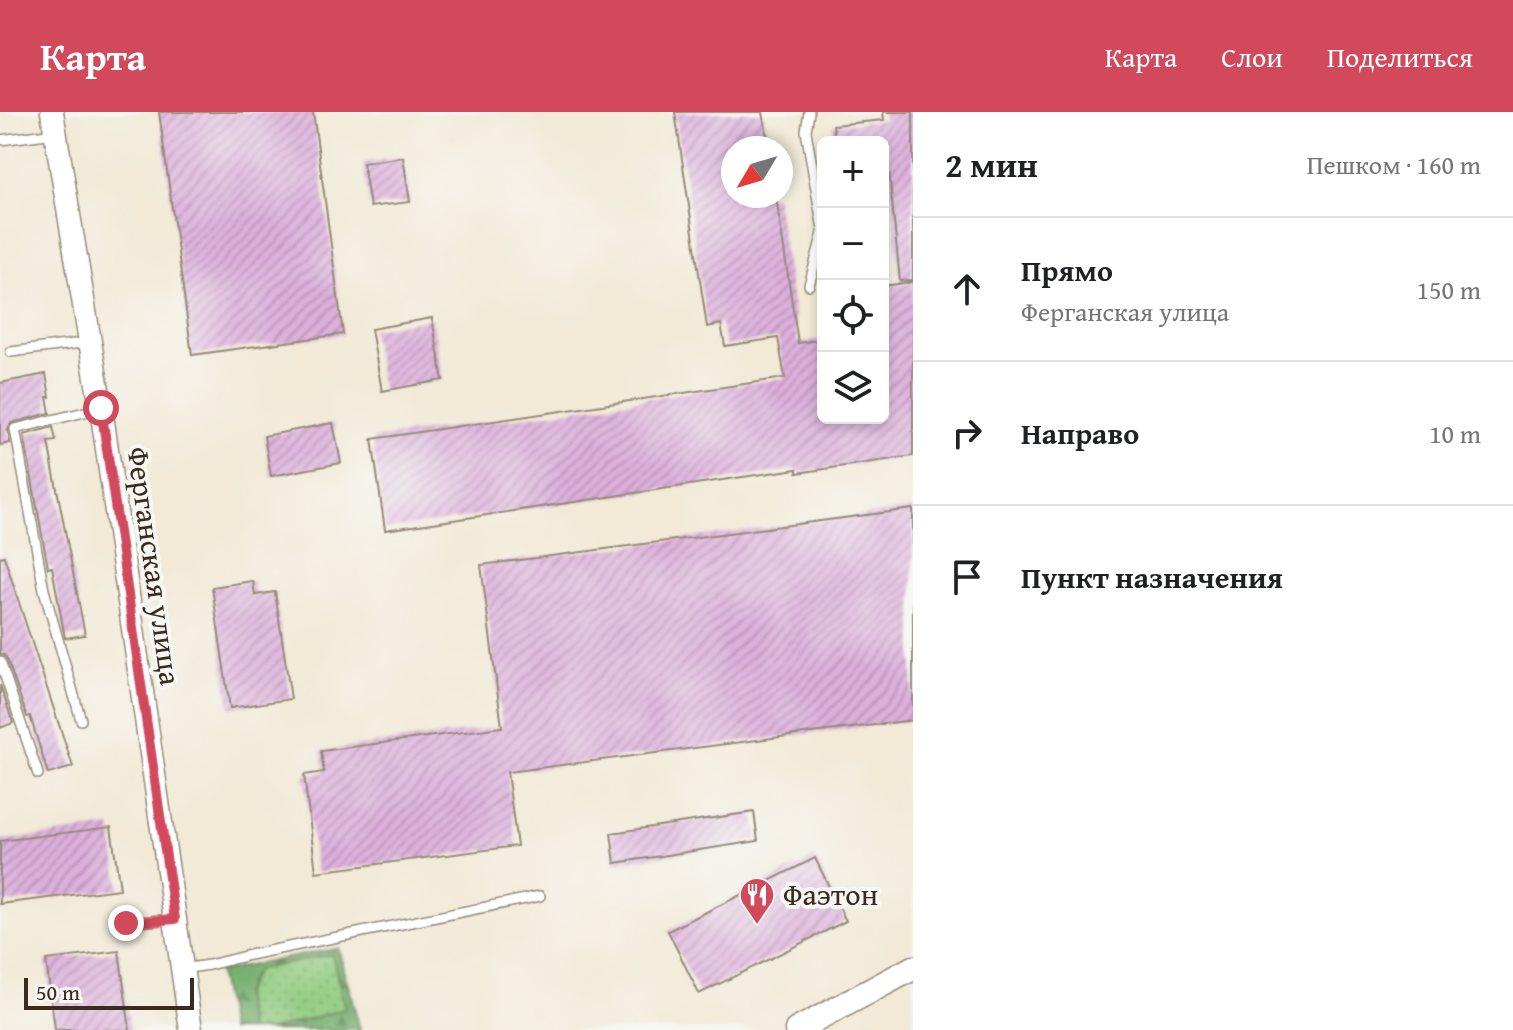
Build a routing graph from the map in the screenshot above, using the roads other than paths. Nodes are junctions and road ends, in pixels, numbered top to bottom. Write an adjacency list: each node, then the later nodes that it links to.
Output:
1 (809, 112): 4 (lane)
2 (54, 123): 3 (lane); 7 (street, Ферганская улица)
3 (0, 140)
4 (819, 208)
5 (817, 255): 6 (lane)
6 (809, 285)
7 (90, 342): 8 (lane); 9 (street, Ферганская улица)
8 (11, 352)
9 (101, 408): 11 (lane); 14 (street, Ферганская улица)
10 (0, 661): 12 (lane)
11 (81, 720)
12 (38, 774)
13 (540, 896): 17 (lane)
14 (175, 919): 15 (lane); 17 (street, Ферганская улица)
15 (126, 923)
16 (913, 968): 19 (main road)
17 (182, 969): 18 (street, Ферганская улица)
18 (191, 1030)
19 (797, 1030)

